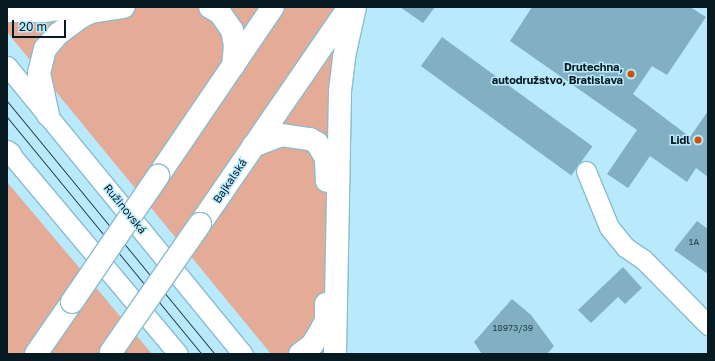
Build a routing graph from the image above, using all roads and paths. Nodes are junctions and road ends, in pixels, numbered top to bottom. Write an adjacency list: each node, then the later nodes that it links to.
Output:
1 (71, 7): 7 (main road)
2 (124, 7): 10 (main road)
3 (210, 7): 9 (main road)
4 (273, 7): 9 (main road)
5 (350, 7): 11 (main road, Bajkalská)
6 (355, 7): 20 (main road)
7 (7, 11)
8 (7, 66): 10 (street, Ružinovská)
9 (232, 67): 16 (main road, bridge)
10 (48, 115): 18 (street, Ružinovská)
11 (253, 146): 15 (main road, Bajkalská, bridge); 19 (main road)
12 (8, 152): 17 (street)
13 (586, 170): 14 (street)
14 (708, 325)
15 (110, 353)
16 (36, 354)
17 (178, 354)
18 (243, 354)
19 (300, 354)
20 (335, 354)

